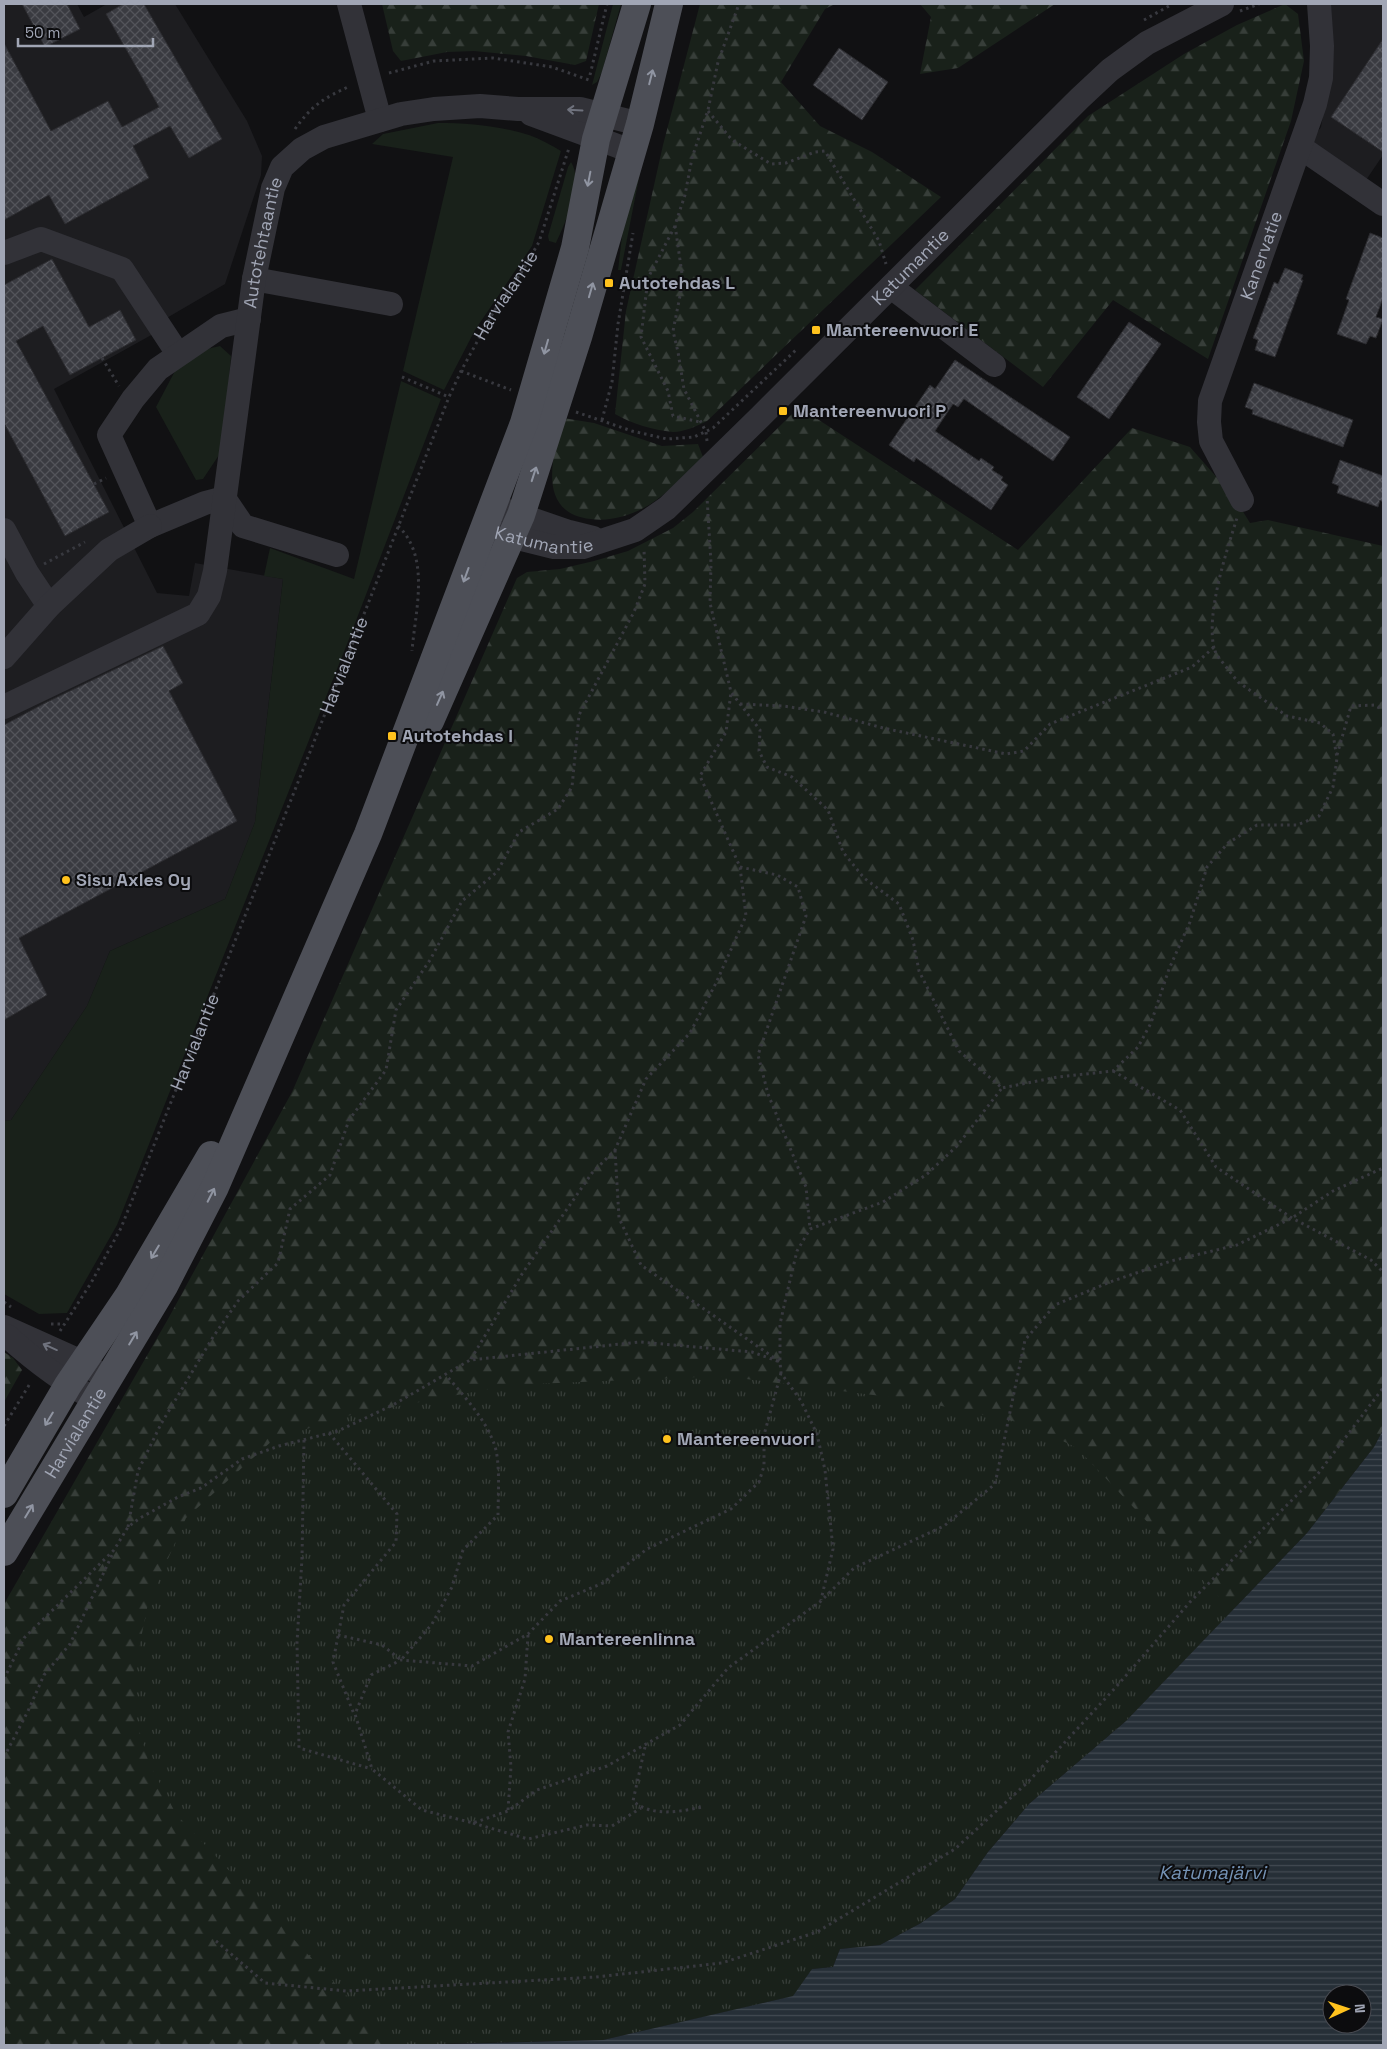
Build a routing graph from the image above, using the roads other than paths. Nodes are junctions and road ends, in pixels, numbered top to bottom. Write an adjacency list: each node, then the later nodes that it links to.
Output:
1 (349, 4): 6 (street)
2 (637, 4): 7 (main road, Harvialantie)
3 (670, 4): 8 (main road, Harvialantie, one-way to 3)
4 (1222, 4): 13 (street, Katumantie)
5 (1319, 4): 9 (street, Kanervatie)
6 (380, 120): 7 (street, Autotehtaantie); 14 (street, Autotehtaantie)
7 (589, 124): 8 (street, Autotehtaantie); 10 (street, Autotehtaantie); 21 (main road, Harvialantie, one-way to 21)
8 (640, 124): 10 (main road, Harvialantie)
9 (1300, 146): 11 (street); 20 (street, Kanervatie)
10 (631, 151): 23 (main road, Harvialantie, one-way to 10)
11 (1383, 204)
12 (4, 254): 17 (street)
13 (886, 278): 18 (street); 23 (street, Katumantie)
14 (254, 279): 15 (street); 16 (street, Autotehtaantie)
15 (391, 304)
16 (249, 320): 17 (street); 19 (street, Autotehtaantie)
17 (178, 354): 22 (street)
18 (994, 365)
19 (224, 498): 22 (street); 25 (street); 28 (street, Autotehtaantie)
20 (1242, 500)
21 (488, 518): 23 (street, Katumantie); 29 (main road, Harvialantie, one-way to 29)
22 (150, 526): 26 (street)
23 (516, 526): 29 (main road, Harvialantie, one-way to 23)
24 (4, 530): 26 (street)
25 (337, 555)
26 (49, 606): 27 (street)
27 (4, 657)
28 (4, 707)
29 (368, 834): 30 (main road, Harvialantie)
30 (277, 1044): 33 (main road, Harvialantie, one-way to 33); 35 (main road, Harvialantie, one-way to 30)
31 (4, 1327): 33 (street, one-way to 31)
32 (4, 1333): 34 (street)
33 (84, 1363): 34 (main road, Harvialantie); 35 (street)
34 (68, 1385): 35 (street); 36 (main road, Harvialantie, one-way to 36)
35 (101, 1389): 37 (main road, Harvialantie, one-way to 35)
36 (4, 1494)
37 (4, 1552)

